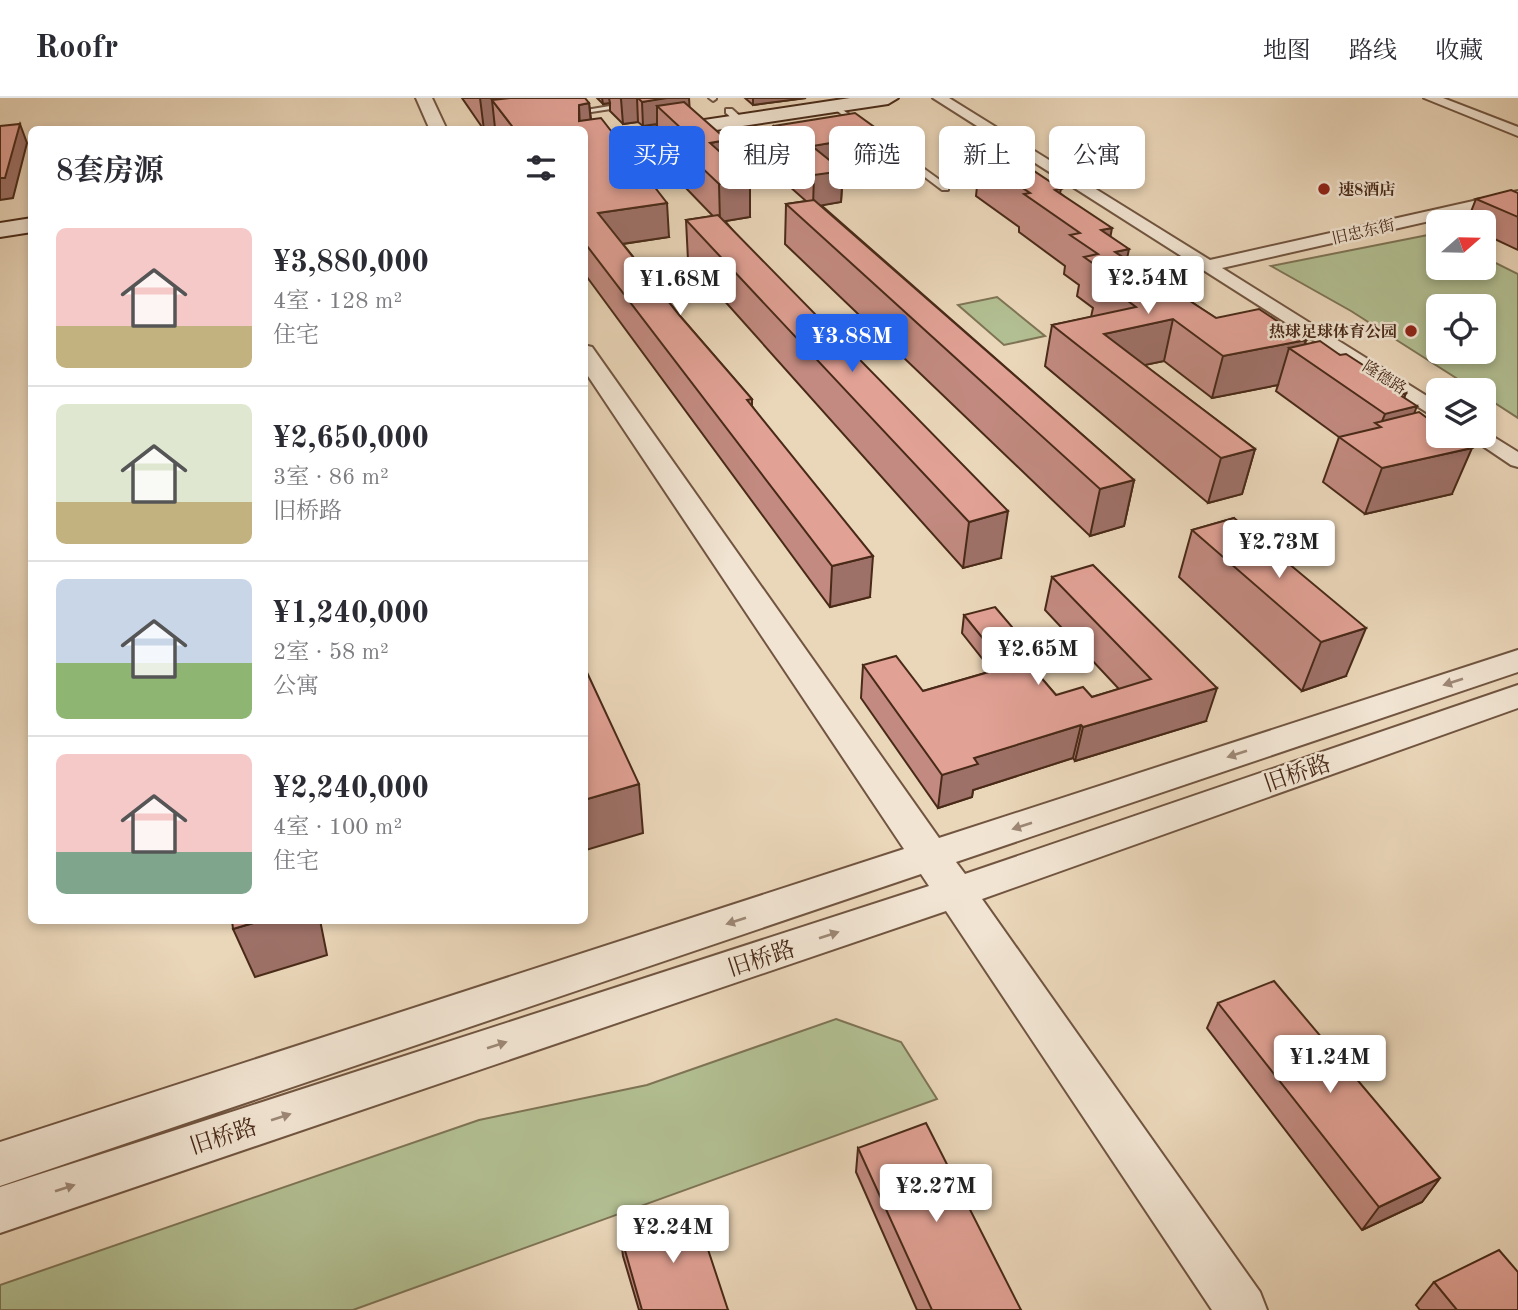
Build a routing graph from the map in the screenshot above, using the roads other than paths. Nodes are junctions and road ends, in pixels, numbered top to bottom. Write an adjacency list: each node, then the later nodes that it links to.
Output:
1 (424, 98): 8 (street)
2 (888, 98): 6 (main road)
3 (940, 98): 15 (street, 隆德路)
4 (1431, 98): 9 (street)
5 (640, 104): 7 (lane)
6 (834, 106): 10 (main road); 11 (lane)
7 (562, 115)
8 (437, 126)
9 (1518, 132)
10 (588, 143)
11 (939, 183)
12 (1518, 196): 15 (street, 旧忠东街)
13 (28, 226): 14 (main road)
14 (0, 230)
15 (1207, 266): 17 (street, 隆德路)
16 (588, 358): 22 (street)
17 (1426, 403)
18 (1496, 447): 19 (street)
19 (1518, 461)
20 (1518, 661): 22 (street, 旧桥路, one-way to 22)
21 (1518, 695): 23 (street, 旧桥路)
22 (930, 857): 23 (street); 24 (street, 旧桥路, one-way to 24)
23 (955, 893): 25 (street, 旧桥路, one-way to 23); 26 (street)
24 (0, 1164)
25 (0, 1210)
26 (1242, 1310)

